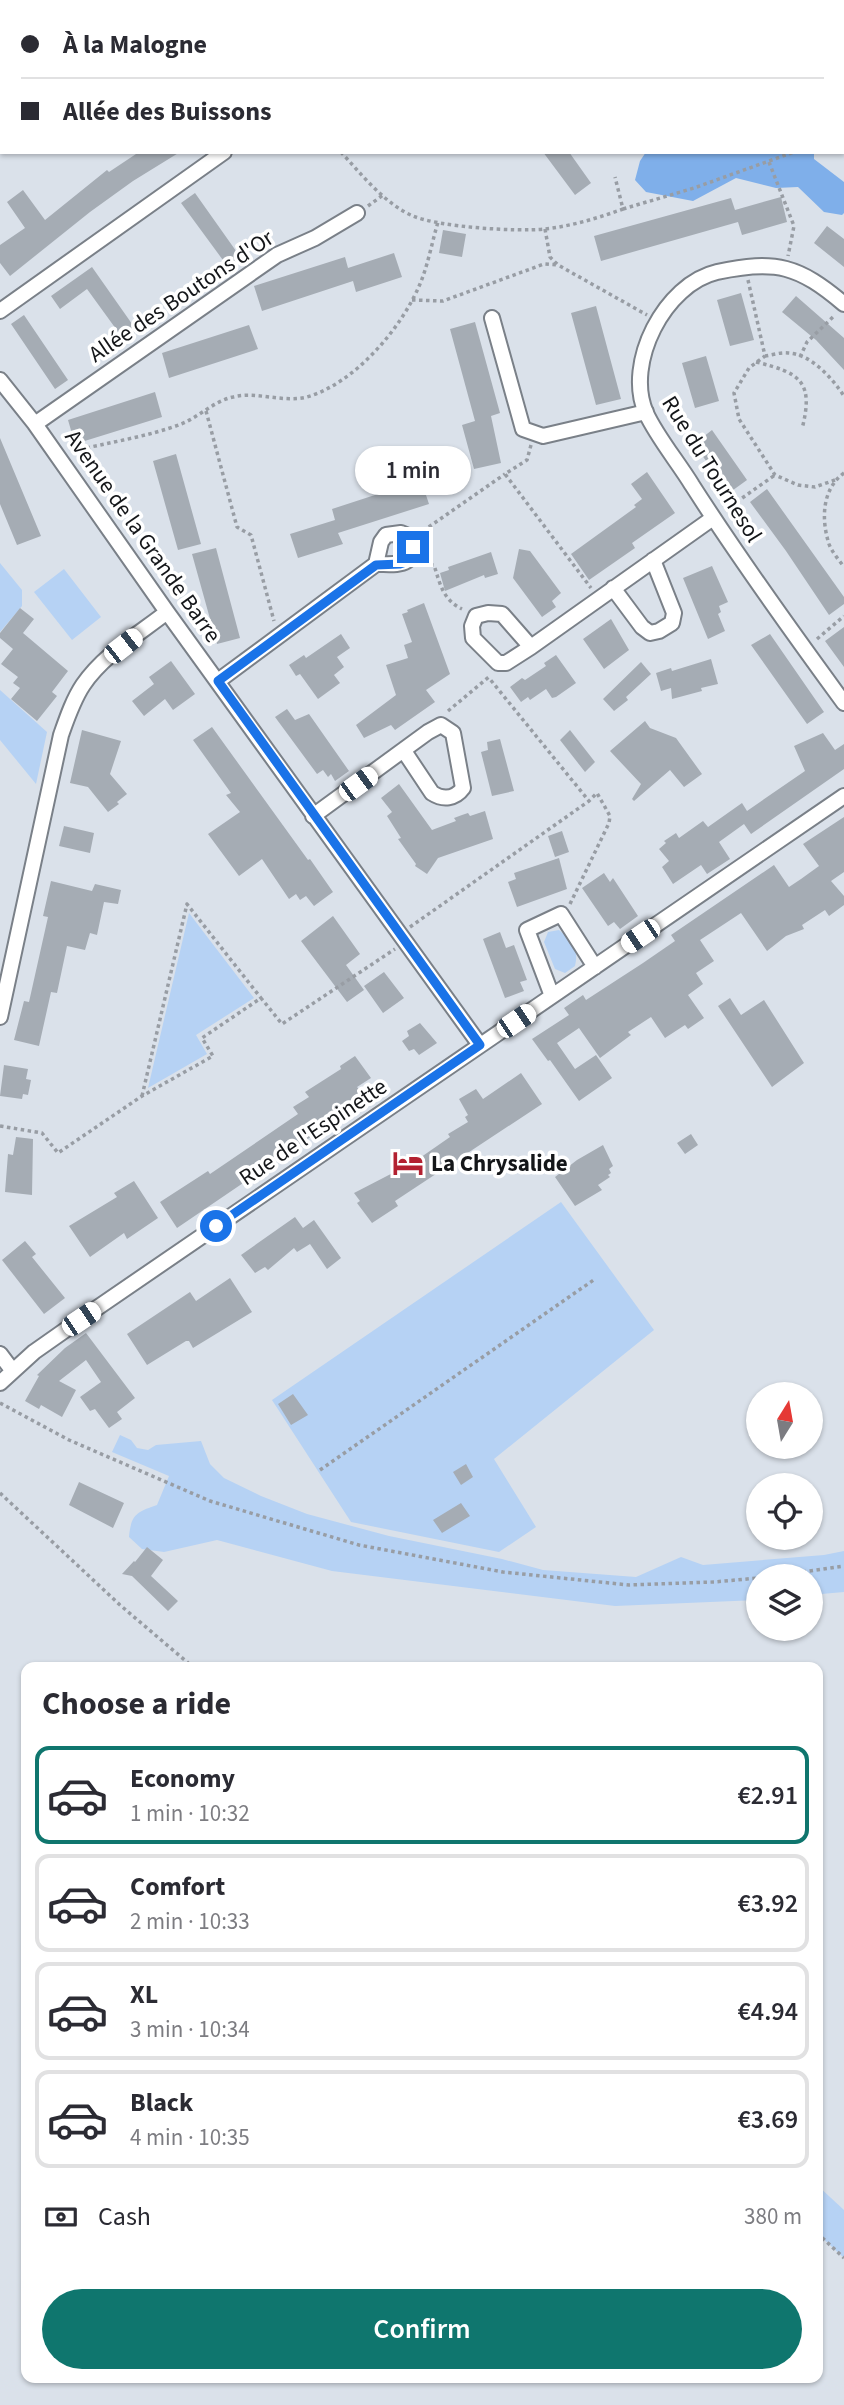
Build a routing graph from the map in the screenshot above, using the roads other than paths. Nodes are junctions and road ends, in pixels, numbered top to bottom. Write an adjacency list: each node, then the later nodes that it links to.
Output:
1 (221, 154): 4 (street)
2 (357, 213): 10 (street, Allée des Boutons d'Or)
3 (844, 304): 9 (street, Rue du Tournesol)
4 (0, 311)
5 (492, 318): 9 (street)
6 (0, 380): 7 (street, Avenue de la Grande Barre)
7 (12, 395): 8 (street); 10 (street, Avenue de la Grande Barre)
8 (0, 404)
9 (646, 412): 11 (street, Rue du Tournesol)
10 (35, 424): 15 (street, Avenue de la Grande Barre)
11 (713, 518): 12 (street); 18 (street, Rue du Tournesol)
12 (653, 560): 14 (street); 14 (street)
13 (376, 565): 13 (street); 17 (street)
14 (613, 589): 16 (street)
15 (167, 612): 17 (street, Avenue de la Grande Barre); 24 (street)
16 (531, 646): 16 (street)
17 (218, 681): 21 (street, Avenue de la Grande Barre)
18 (844, 703)
19 (404, 751): 19 (street); 21 (street)
20 (844, 796): 22 (street, Rue de l'Espinette)
21 (313, 817): 25 (street, Avenue de la Grande Barre)
22 (595, 967): 23 (street, Rue de l'Espinette); 23 (street)
23 (552, 996): 25 (street, Rue de l'Espinette)
24 (0, 1017)
25 (480, 1045): 27 (street, Rue de l'Espinette)
26 (0, 1354): 27 (street)
27 (12, 1370): 28 (street, Rue de l'Espinette)
28 (0, 1383)

